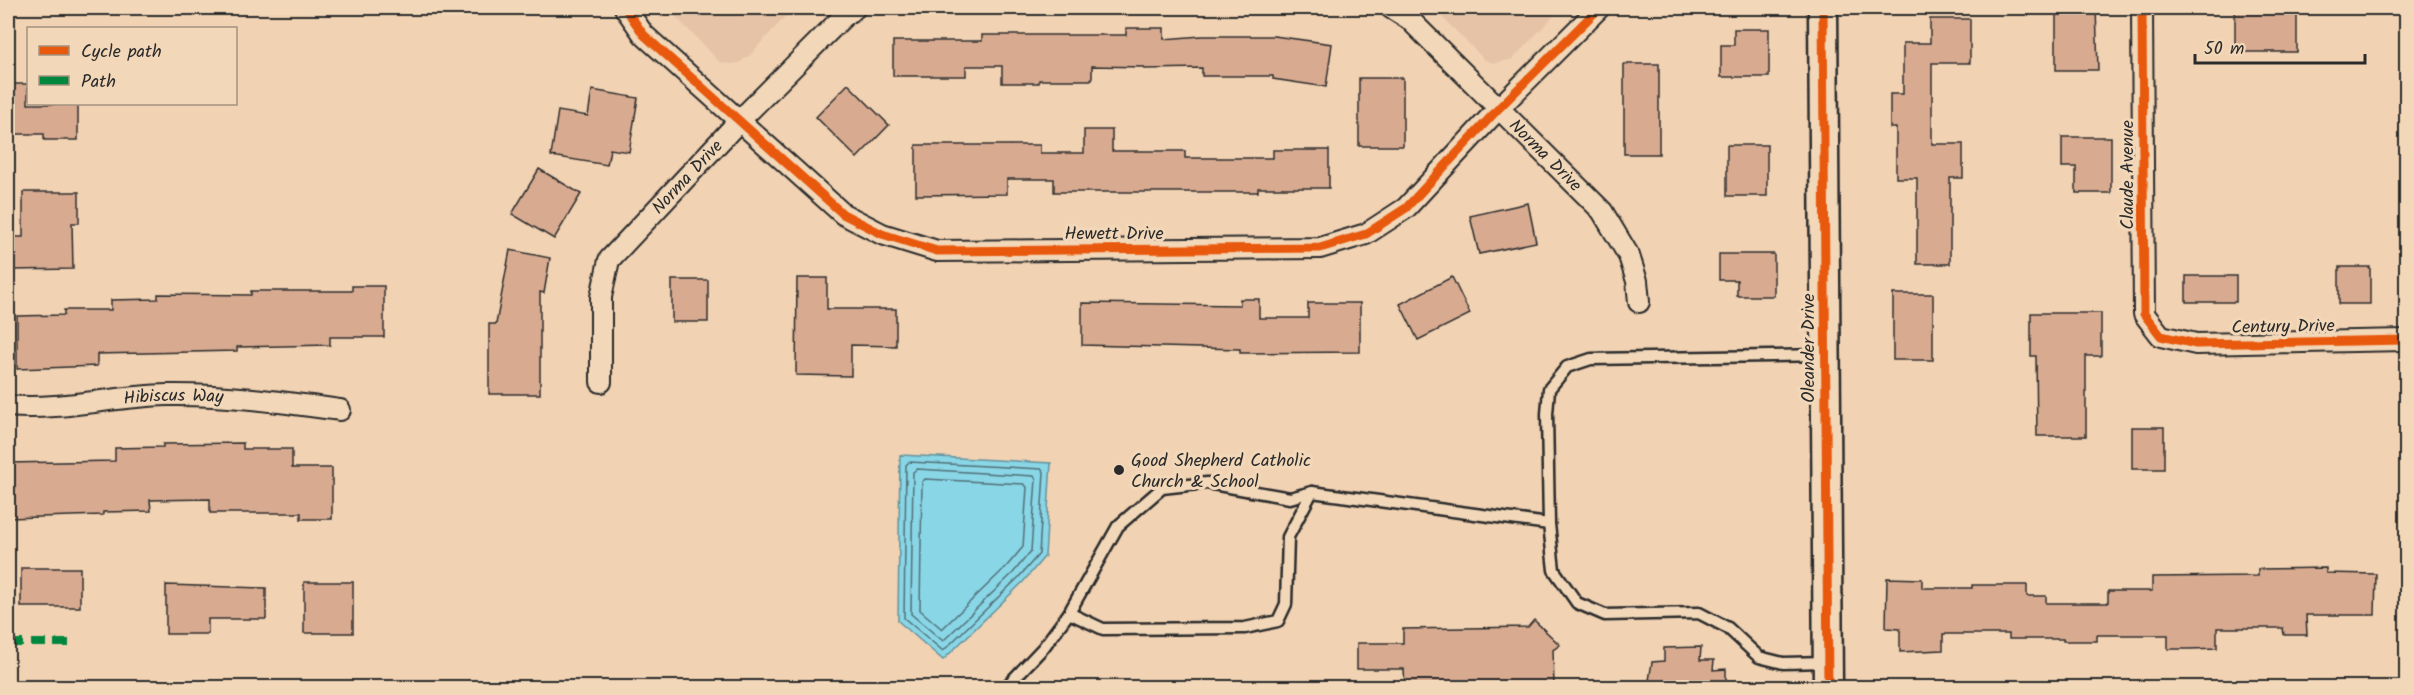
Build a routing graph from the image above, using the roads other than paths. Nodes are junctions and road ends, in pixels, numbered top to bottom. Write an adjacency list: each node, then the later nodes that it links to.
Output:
1 (625, 8): 8 (street, Hewett Drive)
2 (855, 8): 8 (street, Norma Drive)
3 (1391, 8): 7 (street, Norma Drive)
4 (1599, 8): 7 (street, Hewett Drive)
5 (1823, 8): 12 (street, Oleander Drive)
6 (2142, 8): 10 (street, Claude Avenue)
7 (1500, 108): 8 (street, Hewett Drive); 9 (street, Norma Drive)
8 (740, 120): 13 (street, Norma Drive)
9 (1639, 302)
10 (2162, 336): 11 (street, Century Drive)
11 (2406, 340)
12 (1825, 356): 17 (lane); 19 (street, Oleander Drive)
13 (601, 382)
14 (8, 406): 15 (street, Hibiscus Way)
15 (340, 410)
16 (1312, 492): 17 (lane); 18 (lane); 18 (lane)
17 (1548, 524): 19 (lane)
18 (1070, 613): 20 (lane)
19 (1828, 675)
20 (1005, 687)

